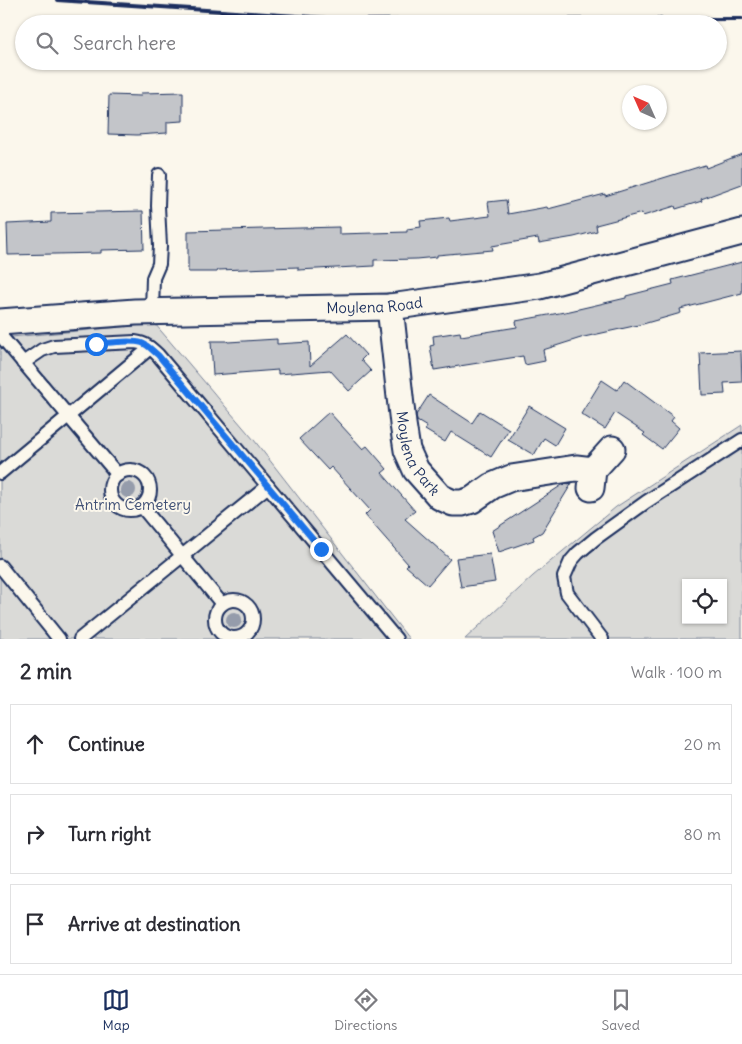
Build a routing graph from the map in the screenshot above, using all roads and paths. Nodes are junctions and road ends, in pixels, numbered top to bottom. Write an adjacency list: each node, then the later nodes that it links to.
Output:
1 (159, 175): 4 (lane)
2 (742, 232): 3 (street, Moylena Road)
3 (390, 307): 4 (street, Moylena Road); 11 (street, Moylena Park)
4 (152, 311): 5 (street, Moylena Road)
5 (0, 322)
6 (0, 335): 8 (lane)
7 (150, 348): 8 (lane); 9 (lane); 14 (lane)
8 (23, 363): 9 (lane)
9 (68, 417): 12 (lane); 13 (lane)
10 (742, 440): 23 (lane)
11 (612, 449)
12 (0, 473)
13 (118, 475): 15 (lane); 15 (lane)
14 (268, 486): 16 (lane); 22 (lane)
15 (142, 507): 16 (lane)
16 (182, 556): 18 (lane); 21 (lane)
17 (0, 566): 20 (lane)
18 (222, 604): 19 (lane); 19 (lane)
19 (249, 636)
20 (59, 639)
21 (80, 639)
22 (396, 639)
23 (602, 639)

